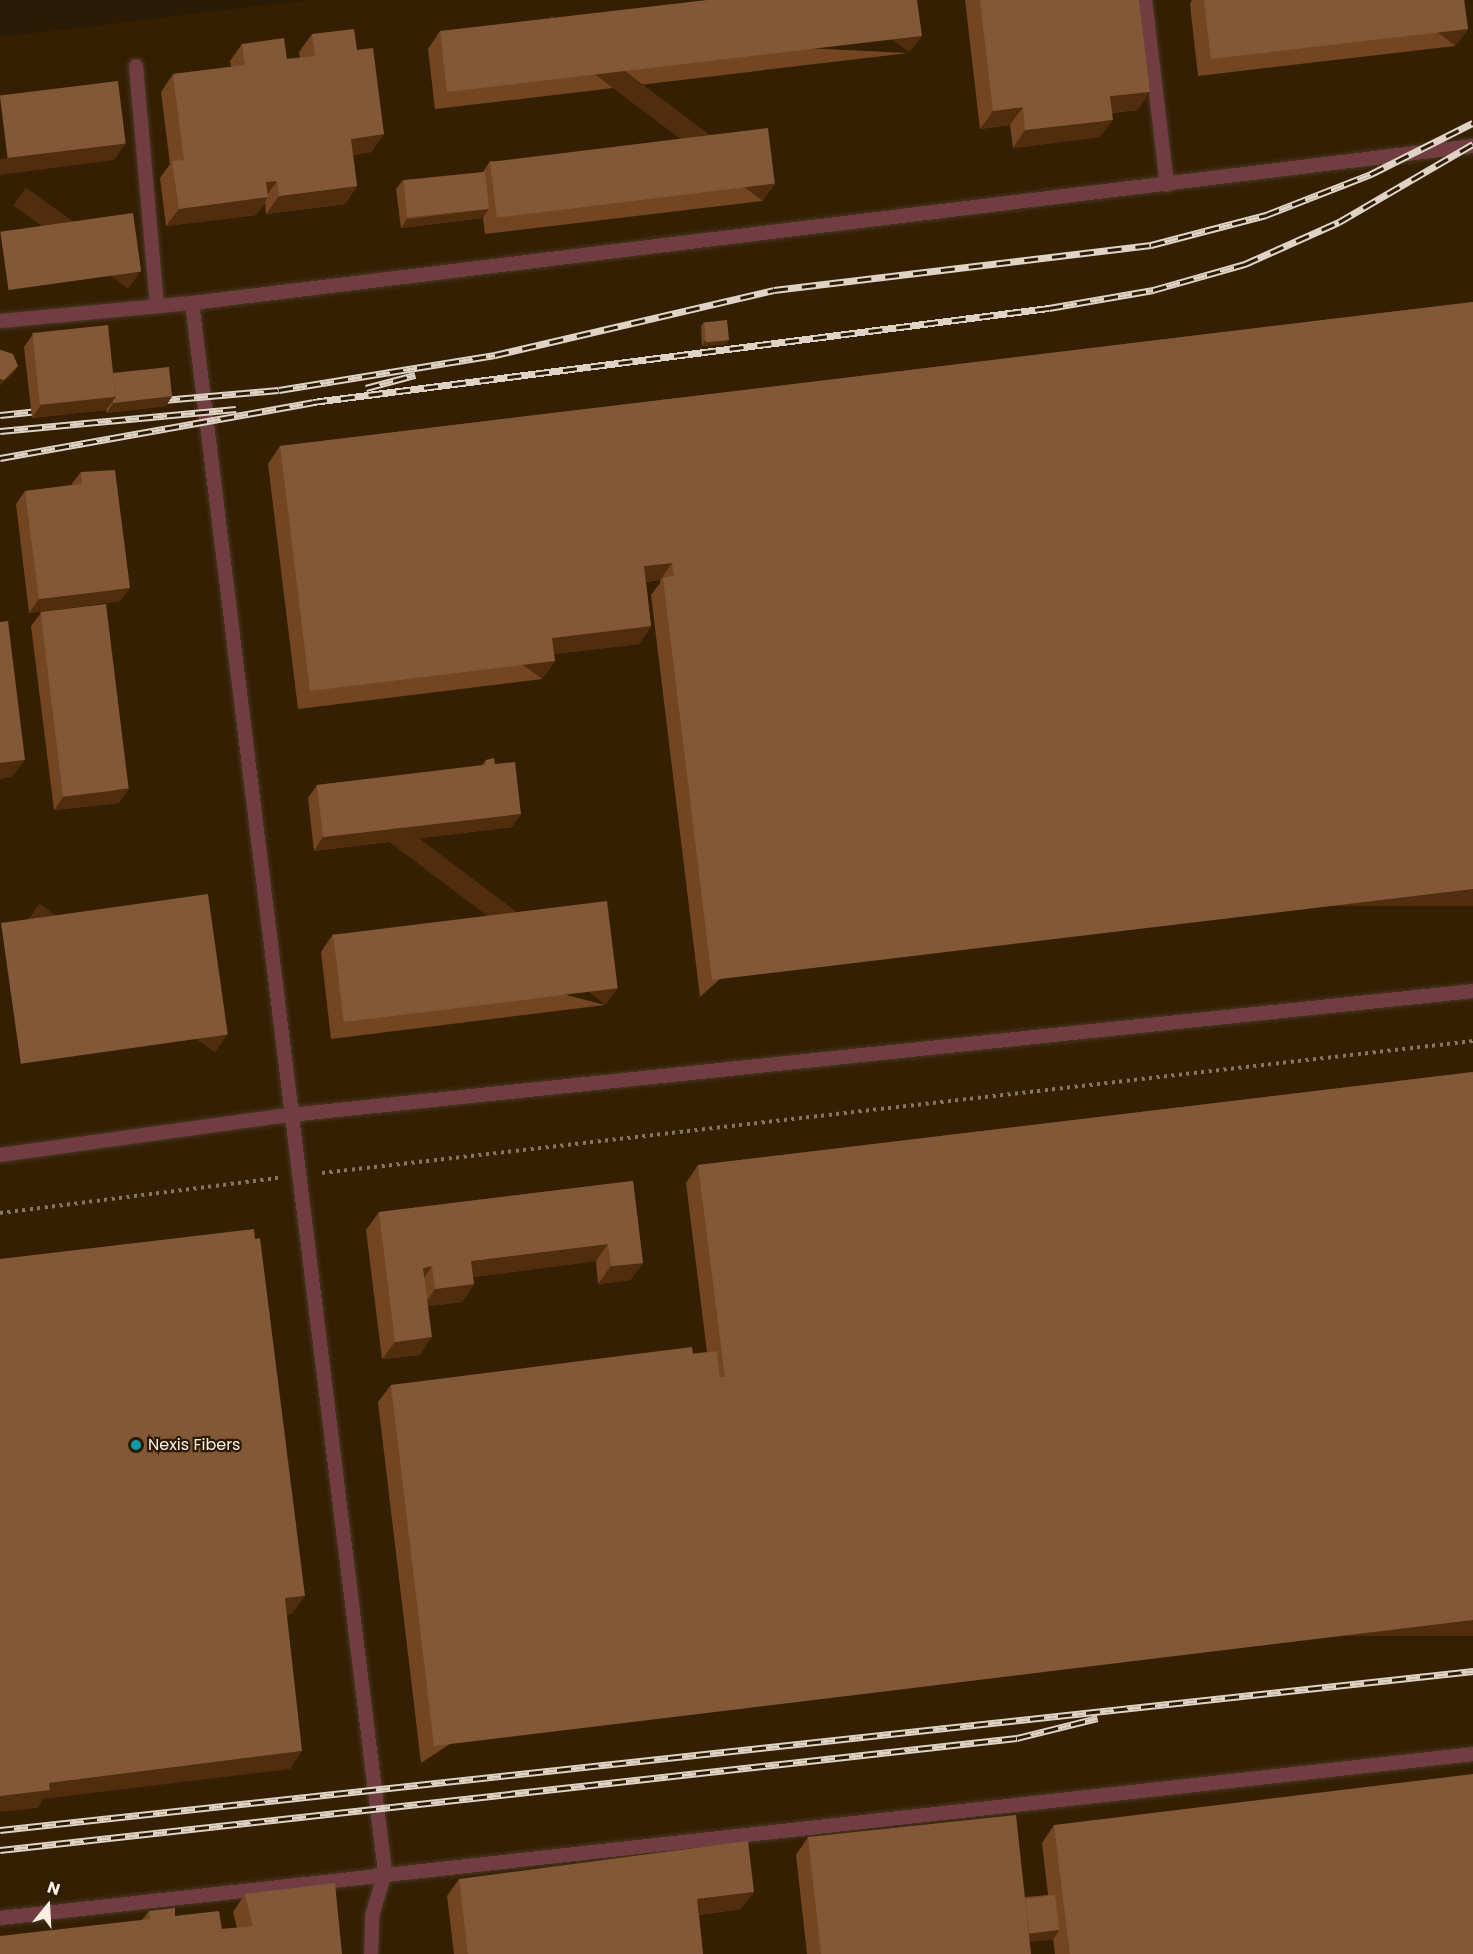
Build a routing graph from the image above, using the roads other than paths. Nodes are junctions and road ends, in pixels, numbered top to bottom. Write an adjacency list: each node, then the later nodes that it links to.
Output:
1 (1145, 0): 4 (lane)
2 (135, 66): 6 (lane)
3 (1473, 146): 4 (lane)
4 (1167, 185): 5 (lane)
5 (192, 303): 6 (lane); 9 (lane)
6 (157, 306): 7 (lane)
7 (0, 321)
8 (1473, 992): 9 (lane)
9 (290, 1115): 10 (lane); 12 (lane)
10 (0, 1155)
11 (1473, 1754): 12 (lane)
12 (385, 1872): 13 (lane); 14 (lane)
13 (0, 1918)
14 (371, 1954)

